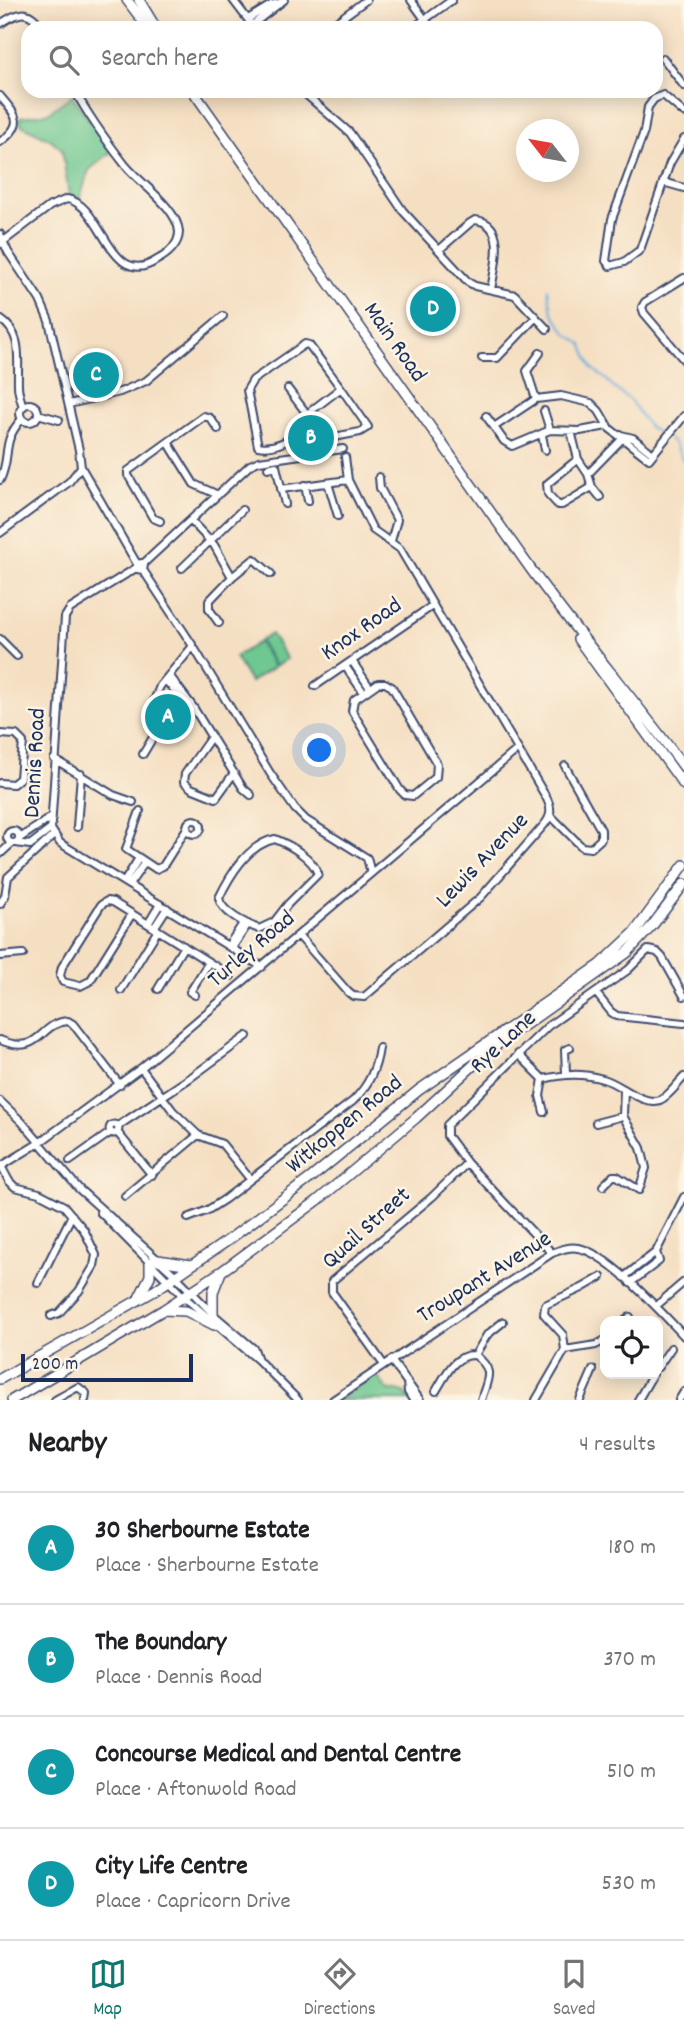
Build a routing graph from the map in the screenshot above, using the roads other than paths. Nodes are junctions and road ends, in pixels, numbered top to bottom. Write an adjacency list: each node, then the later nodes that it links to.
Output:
1 (127, 0): 10 (main road)
2 (139, 0): 11 (main road)
3 (233, 0): 12 (street)
4 (366, 0): 14 (street)
5 (411, 0): 8 (street)
6 (452, 0): 8 (street)
7 (281, 2): 13 (street)
8 (425, 19): 15 (street)
9 (36, 21): 16 (street)
10 (143, 21)
11 (152, 21)
12 (249, 21)
13 (254, 21)
14 (338, 21)
15 (422, 21)
16 (0, 24)
17 (663, 58): 18 (street)
18 (684, 86)
19 (0, 96): 27 (street)
20 (663, 96): 25 (street)
21 (80, 98): 30 (street)
22 (198, 98): 94 (main road, Main Road)
23 (310, 98): 31 (street)
24 (657, 98): 28 (street)
25 (684, 113)
26 (684, 139): 28 (street)
27 (0, 142)
28 (663, 182): 29 (street)
29 (684, 188)
30 (1, 241): 44 (street)
31 (439, 250): 33 (street); 33 (street)
32 (684, 278): 40 (street)
33 (491, 289): 35 (street)
34 (223, 316): 44 (street)
35 (536, 317): 37 (street); 39 (street)
36 (0, 319): 45 (street)
37 (547, 328)
38 (540, 353): 43 (street)
39 (482, 358)
40 (684, 360)
41 (341, 388): 48 (street); 58 (street); 61 (street)
42 (288, 389): 48 (street)
43 (536, 399): 53 (street); 54 (street)
44 (69, 404): 68 (street)
45 (23, 407): 47 (street); 51 (street)
46 (544, 411): 56 (street)
47 (38, 414): 51 (street); 52 (street)
48 (307, 414): 58 (street)
49 (486, 416): 54 (street)
50 (684, 416): 60 (street)
51 (22, 419): 72 (street)
52 (59, 420)
53 (607, 426): 57 (street); 60 (street)
54 (494, 427): 59 (street)
55 (218, 429): 62 (street)
56 (550, 430): 57 (street); 59 (street)
57 (571, 431): 67 (street)
58 (314, 434): 65 (street)
59 (542, 435): 64 (street)
60 (622, 436): 70 (street)
61 (329, 438)
62 (168, 442): 78 (street); 84 (street)
63 (342, 449): 65 (street, Dennis Road)
64 (545, 450)
65 (316, 453): 78 (street, Dennis Road)
66 (345, 457): 73 (street, Lewis Avenue)
67 (578, 459): 70 (street); 76 (street)
68 (81, 467): 86 (street); 89 (street)
69 (268, 468): 77 (street)
70 (588, 474): 76 (street)
71 (379, 477): 88 (street)
72 (0, 480)
73 (348, 480): 74 (street); 88 (street, Lewis Avenue)
74 (328, 483): 75 (street); 83 (street)
75 (305, 485): 77 (street); 80 (street)
76 (592, 487): 79 (street)
77 (281, 489): 81 (street)
78 (218, 495): 85 (street, Dennis Road)
79 (600, 498)
80 (308, 500)
81 (285, 505)
82 (242, 510): 87 (street)
83 (338, 516)
84 (160, 521)
85 (191, 521): 87 (street); 89 (street, Dennis Road)
86 (0, 533)
87 (211, 541): 90 (street); 92 (street)
88 (391, 541): 93 (street, Lewis Avenue)
89 (140, 566): 97 (street); 110 (street, Dennis Road)
90 (182, 569)
91 (271, 574): 92 (street)
92 (232, 577): 95 (street)
93 (432, 606): 99 (street, Knox Road); 108 (street, Lewis Avenue)
94 (565, 616): 112 (main road, Main Road); 116 (main road, Main Road)
95 (219, 623)
96 (0, 639): 98 (street)
97 (193, 646): 101 (street); 132 (street)
98 (17, 656)
99 (352, 661): 100 (street, Knox Road); 103 (street)
100 (345, 666): 102 (street, Knox Road); 103 (street)
101 (167, 678): 104 (street); 105 (street)
102 (315, 686)
103 (367, 691): 103 (street)
104 (154, 701)
105 (190, 706): 107 (street); 109 (street)
106 (0, 734): 115 (street)
107 (211, 737): 113 (street); 113 (street)
108 (518, 749): 120 (street, Lewis Avenue); 132 (street, Turley Road)
109 (143, 754)
110 (54, 759): 114 (street); 121 (street, Dennis Road)
111 (565, 766): 120 (street)
112 (684, 766)
113 (234, 773): 117 (street)
114 (81, 775): 118 (street); 122 (street)
115 (0, 783)
116 (684, 785)
117 (251, 795)
118 (133, 802)
119 (140, 811): 130 (street)
120 (551, 816): 141 (street, Lewis Avenue)
121 (50, 818): 124 (street); 126 (street, Dennis Road)
122 (77, 827)
123 (187, 828): 130 (street)
124 (33, 830): 127 (street); 128 (street)
125 (4, 832): 128 (street); 128 (street)
126 (52, 832): 127 (street); 133 (street, Dennis Road); 135 (street)
127 (38, 839): 128 (street)
128 (16, 841): 129 (street)
129 (0, 854)
130 (142, 860): 133 (street)
131 (684, 865): 186 (main road, Witkoppen Road)
132 (371, 873): 141 (street, Turley Road)
133 (127, 883): 136 (street, Dennis Road)
134 (684, 884): 187 (main road, Witkoppen Road)
135 (0, 904)
136 (160, 904): 137 (street, Dennis Road); 140 (street)
137 (167, 908): 140 (street); 143 (street, Dennis Road)
138 (132, 914): 138 (street); 140 (street)
139 (246, 923): 139 (street); 143 (street)
140 (153, 927): 142 (street); 150 (street)
141 (299, 936): 147 (street, Turley Road)
142 (184, 946): 146 (street); 149 (street)
143 (230, 947): 147 (street, Dennis Road)
144 (23, 954): 145 (street)
145 (0, 956)
146 (209, 962): 148 (street); 152 (street)
147 (262, 967): 160 (street, Turley Road)
148 (231, 976)
149 (158, 989)
150 (121, 990)
151 (596, 993): 153 (street, Rye Lane); 154 (street); 159 (street, Rye Lane)
152 (195, 995)
153 (684, 996)
154 (684, 1023)
155 (247, 1036): 166 (street)
156 (0, 1040): 164 (street)
157 (379, 1048): 178 (street)
158 (570, 1048): 161 (street)
159 (518, 1054): 163 (street); 175 (street, Rye Lane)
160 (141, 1069): 164 (street, Turley Road); 166 (street)
161 (566, 1073): 163 (street); 165 (street)
162 (684, 1077): 165 (street)
163 (543, 1079): 168 (street)
164 (120, 1085): 173 (street, Turley Road)
165 (624, 1089): 169 (street)
166 (161, 1097): 171 (street); 172 (street)
167 (0, 1101): 173 (street)
168 (544, 1112)
169 (623, 1116): 170 (street); 179 (street)
170 (596, 1124)
171 (115, 1130): 174 (street); 177 (street)
172 (198, 1135): 177 (street); 178 (street)
173 (39, 1143): 176 (street, Turley Road); 185 (street)
174 (70, 1161)
175 (467, 1163): 184 (street); 209 (street, Quail Street)
176 (1, 1167): 182 (street)
177 (152, 1175): 180 (street)
178 (250, 1180): 183 (street)
179 (603, 1186)
180 (125, 1196)
181 (684, 1197): 190 (street)
182 (72, 1215): 192 (street); 198 (street)
183 (188, 1218)
184 (552, 1253): 190 (street, Troupant Avenue); 207 (street, Troupant Avenue)
185 (154, 1261): 186 (main road); 189 (street); 194 (main road)
186 (191, 1265): 189 (main road, Witkoppen Road)
187 (222, 1271): 193 (main road, Witkoppen Road); 197 (main road)
188 (600, 1278): 204 (street)
189 (172, 1279): 193 (street); 194 (main road, Witkoppen Road)
190 (627, 1280): 195 (street, Troupant Avenue)
191 (684, 1282): 195 (street)
192 (38, 1283)
193 (187, 1293): 196 (main road, Witkoppen Road); 197 (street); 200 (street)
194 (138, 1300): 211 (main road, Witkoppen Road)
195 (656, 1306): 201 (street, Troupant Avenue)
196 (163, 1310): 200 (main road); 216 (main road, Witkoppen Road)
197 (213, 1314): 206 (street)
198 (51, 1316)
199 (503, 1322): 205 (street)
200 (214, 1325): 206 (street)
201 (684, 1336)
202 (600, 1343): 204 (street)
203 (671, 1348): 208 (street)
204 (565, 1350): 224 (street)
205 (475, 1355): 214 (street); 223 (street)
206 (258, 1360): 219 (street)
207 (391, 1360): 209 (street, Troupant Avenue); 213 (street)
208 (663, 1360)
209 (384, 1365): 220 (street, Troupant Avenue)
210 (593, 1370): 225 (street)
211 (0, 1379)
212 (650, 1379): 226 (street)
213 (407, 1382): 221 (street); 222 (street)
214 (436, 1391)
215 (684, 1392): 227 (street)
216 (12, 1400)
217 (55, 1400): 218 (street)
218 (85, 1400)
219 (298, 1400)
220 (333, 1400)
221 (412, 1400)
222 (421, 1400)
223 (481, 1400)
224 (536, 1400)
225 (580, 1400)
226 (638, 1400)
227 (679, 1400)

